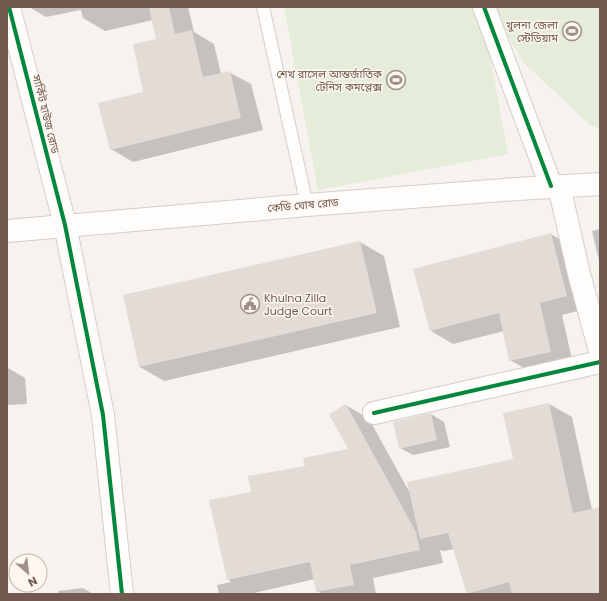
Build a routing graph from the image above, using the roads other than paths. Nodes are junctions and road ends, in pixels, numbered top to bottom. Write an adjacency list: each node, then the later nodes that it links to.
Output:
1 (9, 7): 7 (street, সার্কিট হাউজ রোড)
2 (263, 7): 6 (lane)
3 (484, 7): 5 (street)
4 (600, 184): 5 (street, কেডি ঘোষ রোড)
5 (555, 186): 6 (street, কেডি ঘোষ রোড); 9 (street)
6 (307, 205): 7 (street, কেডি ঘোষ রোড)
7 (65, 225): 8 (street, কেডি ঘোষ রোড); 12 (street, সার্কিট হাউজ রোড)
8 (7, 231)
9 (600, 351)
10 (600, 362): 11 (street)
11 (374, 413)
12 (122, 594)

